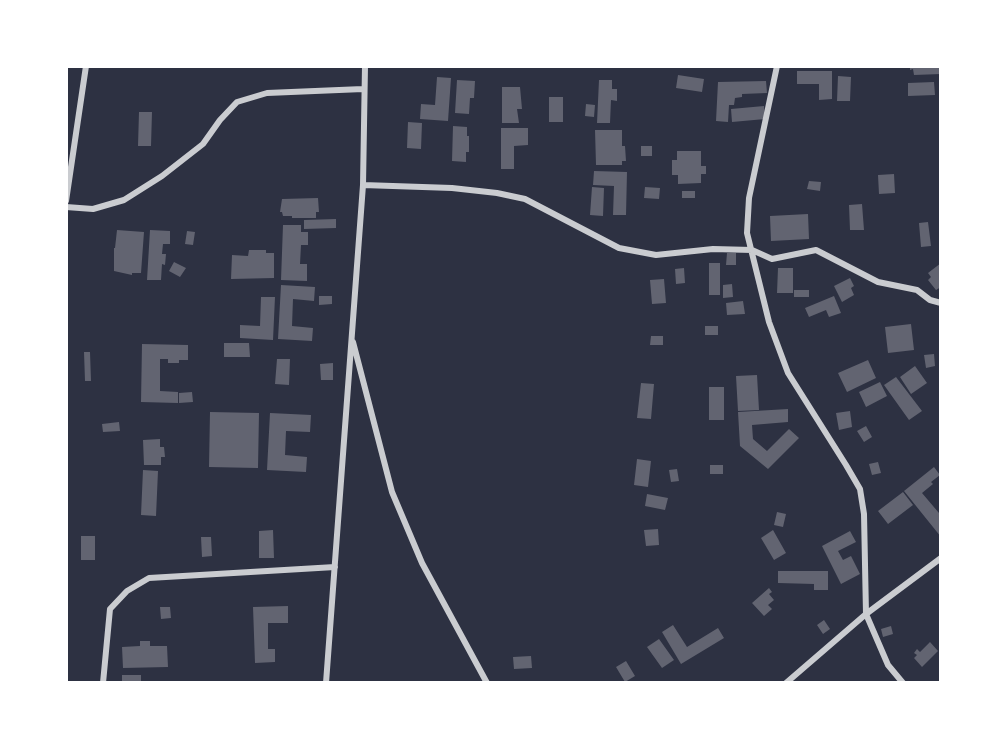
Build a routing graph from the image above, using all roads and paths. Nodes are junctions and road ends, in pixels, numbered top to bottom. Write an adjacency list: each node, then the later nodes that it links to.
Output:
1 (86, 66): 6 (street)
2 (365, 66): 4 (street)
3 (777, 66): 8 (street)
4 (363, 89): 5 (street); 7 (street)
5 (363, 185): 8 (street); 10 (street)
6 (66, 201)
7 (66, 207)
8 (752, 250): 9 (street); 13 (street)
9 (941, 303)
10 (351, 336): 12 (street); 16 (street)
11 (941, 558): 13 (street)
12 (335, 567): 14 (street); 15 (street)
13 (866, 614): 17 (street); 18 (street)
14 (103, 683)
15 (326, 683)
16 (487, 683)
17 (786, 683)
18 (903, 683)

